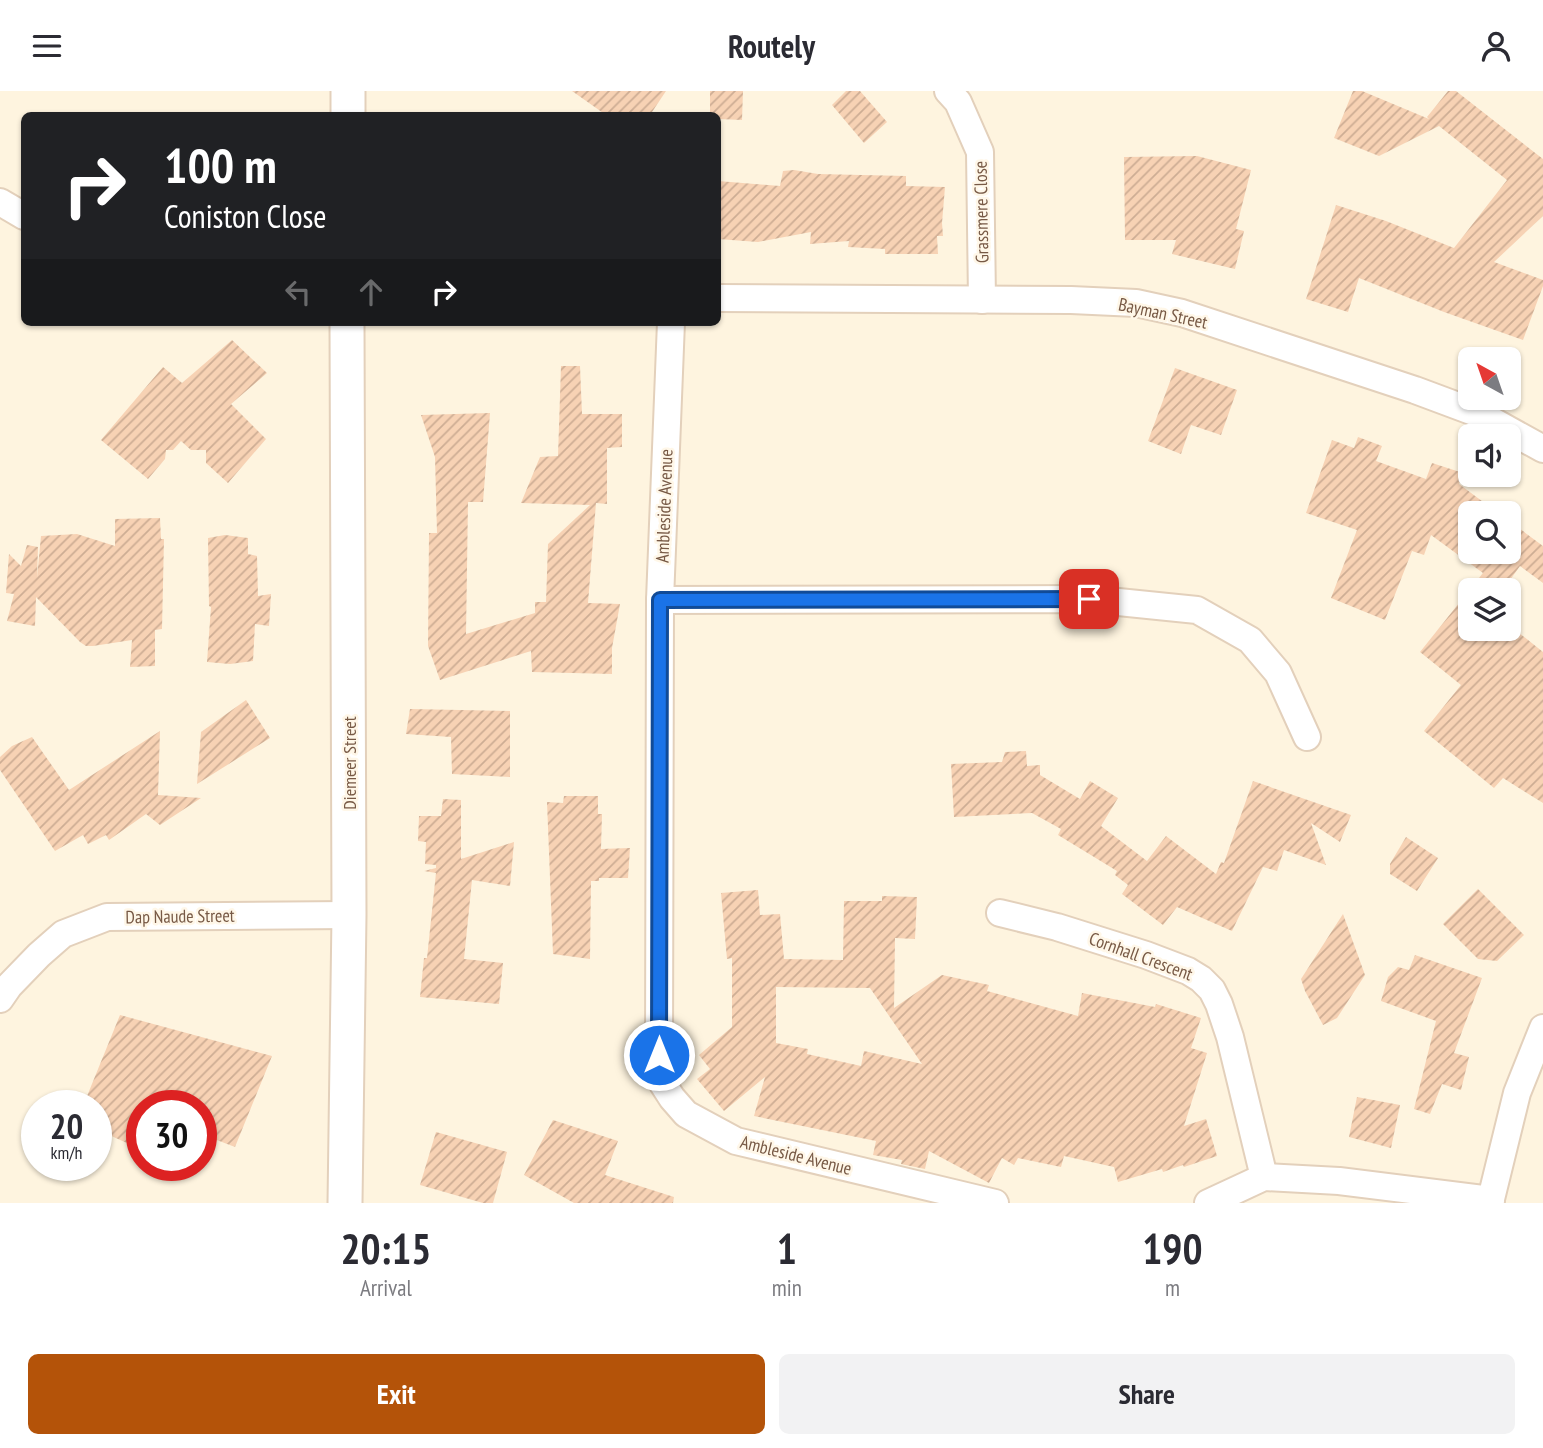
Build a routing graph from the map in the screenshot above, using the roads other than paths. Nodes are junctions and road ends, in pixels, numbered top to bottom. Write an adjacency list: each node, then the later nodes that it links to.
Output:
1 (348, 91): 3 (street)
2 (948, 91): 7 (street, Grassmere Close)
3 (348, 112)
4 (0, 202): 5 (street)
5 (21, 214)
6 (721, 298): 7 (street, Bayman Street)
7 (982, 300): 10 (street, Bayman Street)
8 (347, 326): 14 (street, Diemeer Street)
9 (671, 326): 11 (street, Ambleside Avenue)
10 (1543, 449)
11 (660, 600): 12 (street); 20 (street, Ambleside Avenue)
12 (1307, 737)
13 (1000, 913): 17 (street, Cornhall Crescent)
14 (349, 915): 15 (street, Dap Naude Street); 19 (street, Diemeer Street)
15 (0, 999)
16 (1543, 1028): 18 (street)
17 (1264, 1177): 18 (street); 21 (street)
18 (1490, 1202)
19 (345, 1203)
20 (995, 1203)
21 (1208, 1203)

